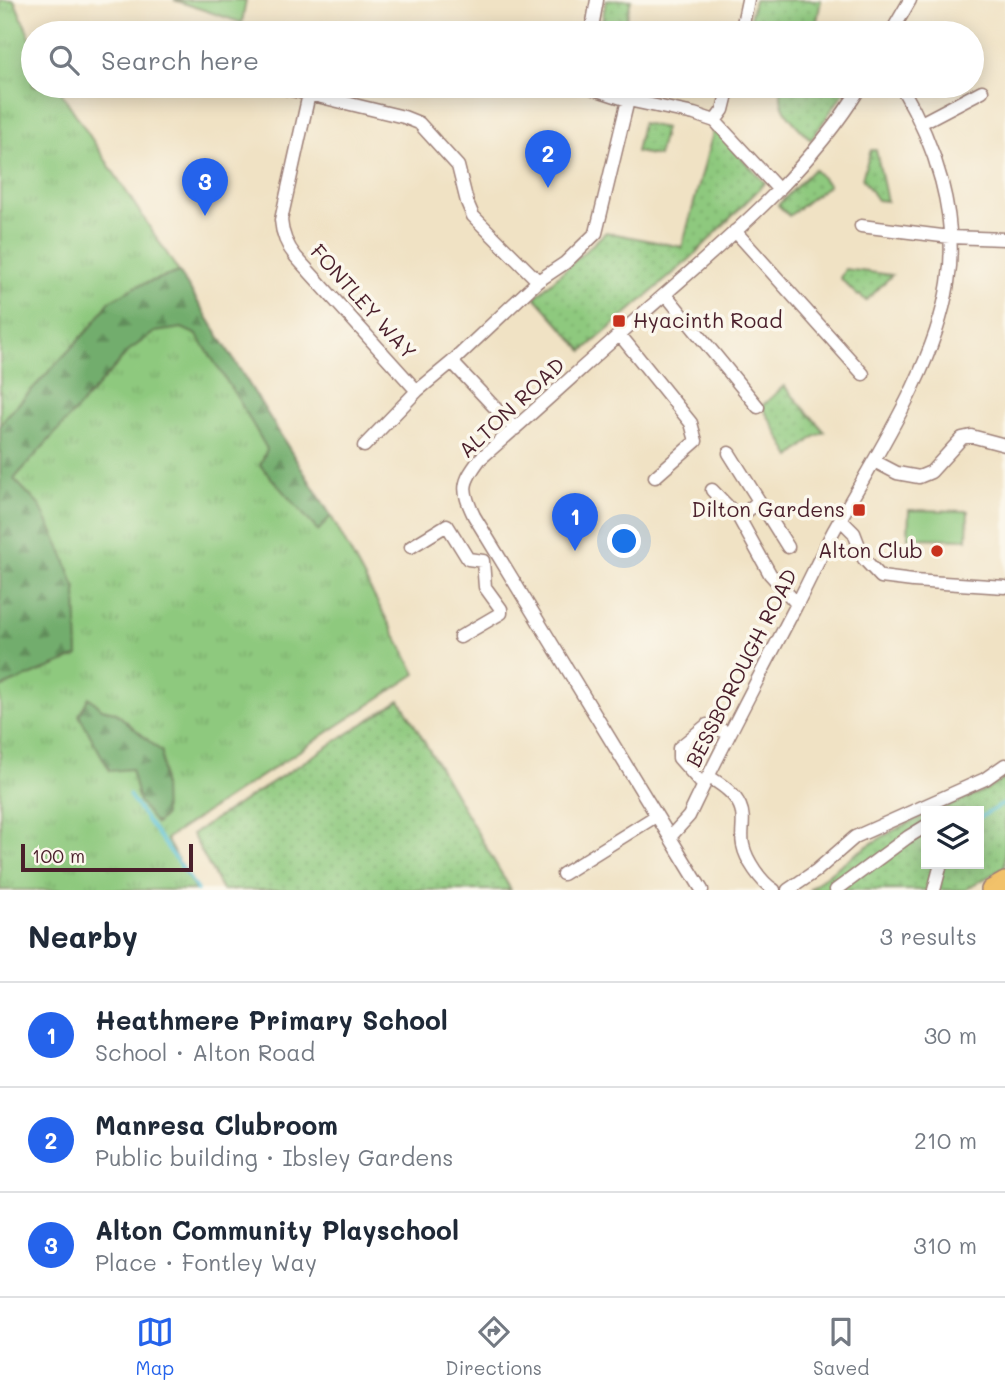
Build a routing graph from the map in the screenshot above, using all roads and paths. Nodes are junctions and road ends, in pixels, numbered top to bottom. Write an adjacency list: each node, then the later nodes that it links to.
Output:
1 (597, 0): 4 (street)
2 (748, 0): 5 (street)
3 (910, 0): 6 (street)
4 (593, 21)
5 (744, 21)
6 (898, 21)
7 (308, 98): 27 (street, FONTLEY WAY)
8 (326, 98): 22 (street)
9 (622, 98): 14 (street)
10 (726, 98): 15 (street)
11 (853, 98): 17 (street, ALTON ROAD)
12 (907, 98): 16 (street, BESSBOROUGH ROAD)
13 (969, 98): 16 (street)
14 (628, 100): 15 (street); 22 (street)
15 (715, 121): 17 (street)
16 (921, 124): 20 (street, BESSBOROUGH ROAD)
17 (779, 190): 19 (street, ALTON ROAD)
18 (861, 226): 20 (street)
19 (735, 231): 23 (street, ALTON ROAD); 26 (street)
20 (950, 237): 21 (street); 33 (street, BESSBOROUGH ROAD)
21 (1005, 239)
22 (538, 281): 25 (street)
23 (666, 295): 24 (street, ALTON ROAD); 28 (street)
24 (620, 335): 29 (street, ALTON ROAD); 34 (street)
25 (452, 362): 27 (street); 29 (street)
26 (863, 374)
27 (417, 391): 31 (street)
28 (758, 407)
29 (516, 429): 41 (street, ALTON ROAD)
30 (1005, 445): 33 (street)
31 (363, 446)
32 (729, 453): 36 (street)
33 (874, 461): 38 (street, BESSBOROUGH ROAD)
34 (655, 477)
35 (712, 490): 37 (street)
36 (759, 501): 37 (street); 40 (street)
37 (739, 518): 44 (street)
38 (841, 520): 43 (street); 44 (street, BESSBOROUGH ROAD)
39 (411, 547): 42 (street)
40 (788, 547)
41 (497, 553): 42 (street); 49 (street, ALTON ROAD)
42 (483, 561): 45 (street)
43 (1005, 587)
44 (797, 604): 46 (street, BESSBOROUGH ROAD)
45 (460, 637)
46 (729, 733): 48 (street, BESSBOROUGH ROAD); 48 (street)
47 (1005, 765): 57 (street)
48 (706, 780): 51 (street, BESSBOROUGH ROAD); 56 (street)
49 (656, 816): 51 (street, ALTON ROAD); 53 (street)
50 (921, 829): 58 (street)
51 (670, 836): 55 (street, ALTON ROAD)
52 (940, 869): 59 (street)
53 (563, 874)
54 (1005, 882): 60 (highway)
55 (702, 890)
56 (774, 890)
57 (788, 890)
58 (836, 890)
59 (934, 890)
60 (991, 890)

